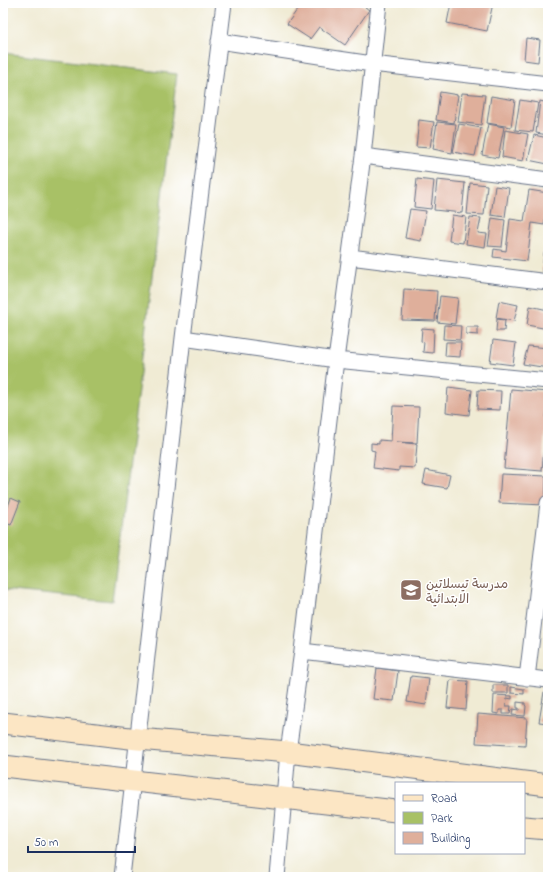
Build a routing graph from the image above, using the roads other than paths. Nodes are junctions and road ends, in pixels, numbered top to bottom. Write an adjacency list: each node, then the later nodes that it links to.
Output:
1 (224, 3): 3 (street)
2 (379, 3): 4 (street)
3 (219, 41): 4 (street); 10 (street)
4 (372, 64): 5 (street); 6 (street)
5 (548, 84)
6 (363, 156): 7 (street); 8 (street)
7 (548, 180)
8 (350, 257): 9 (street); 11 (street)
9 (548, 282)
10 (183, 338): 11 (street); 18 (street)
11 (336, 360): 12 (street); 14 (street)
12 (548, 381)
13 (548, 503): 15 (street)
14 (302, 651): 15 (street); 19 (street)
15 (527, 678): 16 (street)
16 (548, 680)
17 (3, 723): 18 (main road)
18 (138, 739): 19 (main road); 21 (street)
19 (288, 752): 22 (main road); 25 (street)
20 (3, 766): 21 (main road)
21 (133, 781): 25 (main road); 29 (street)
22 (524, 782)
23 (525, 782): 24 (main road)
24 (548, 785)
25 (284, 797): 26 (main road); 30 (street)
26 (395, 811)
27 (525, 827): 28 (main road)
28 (548, 830)
29 (122, 877)
30 (277, 877)

